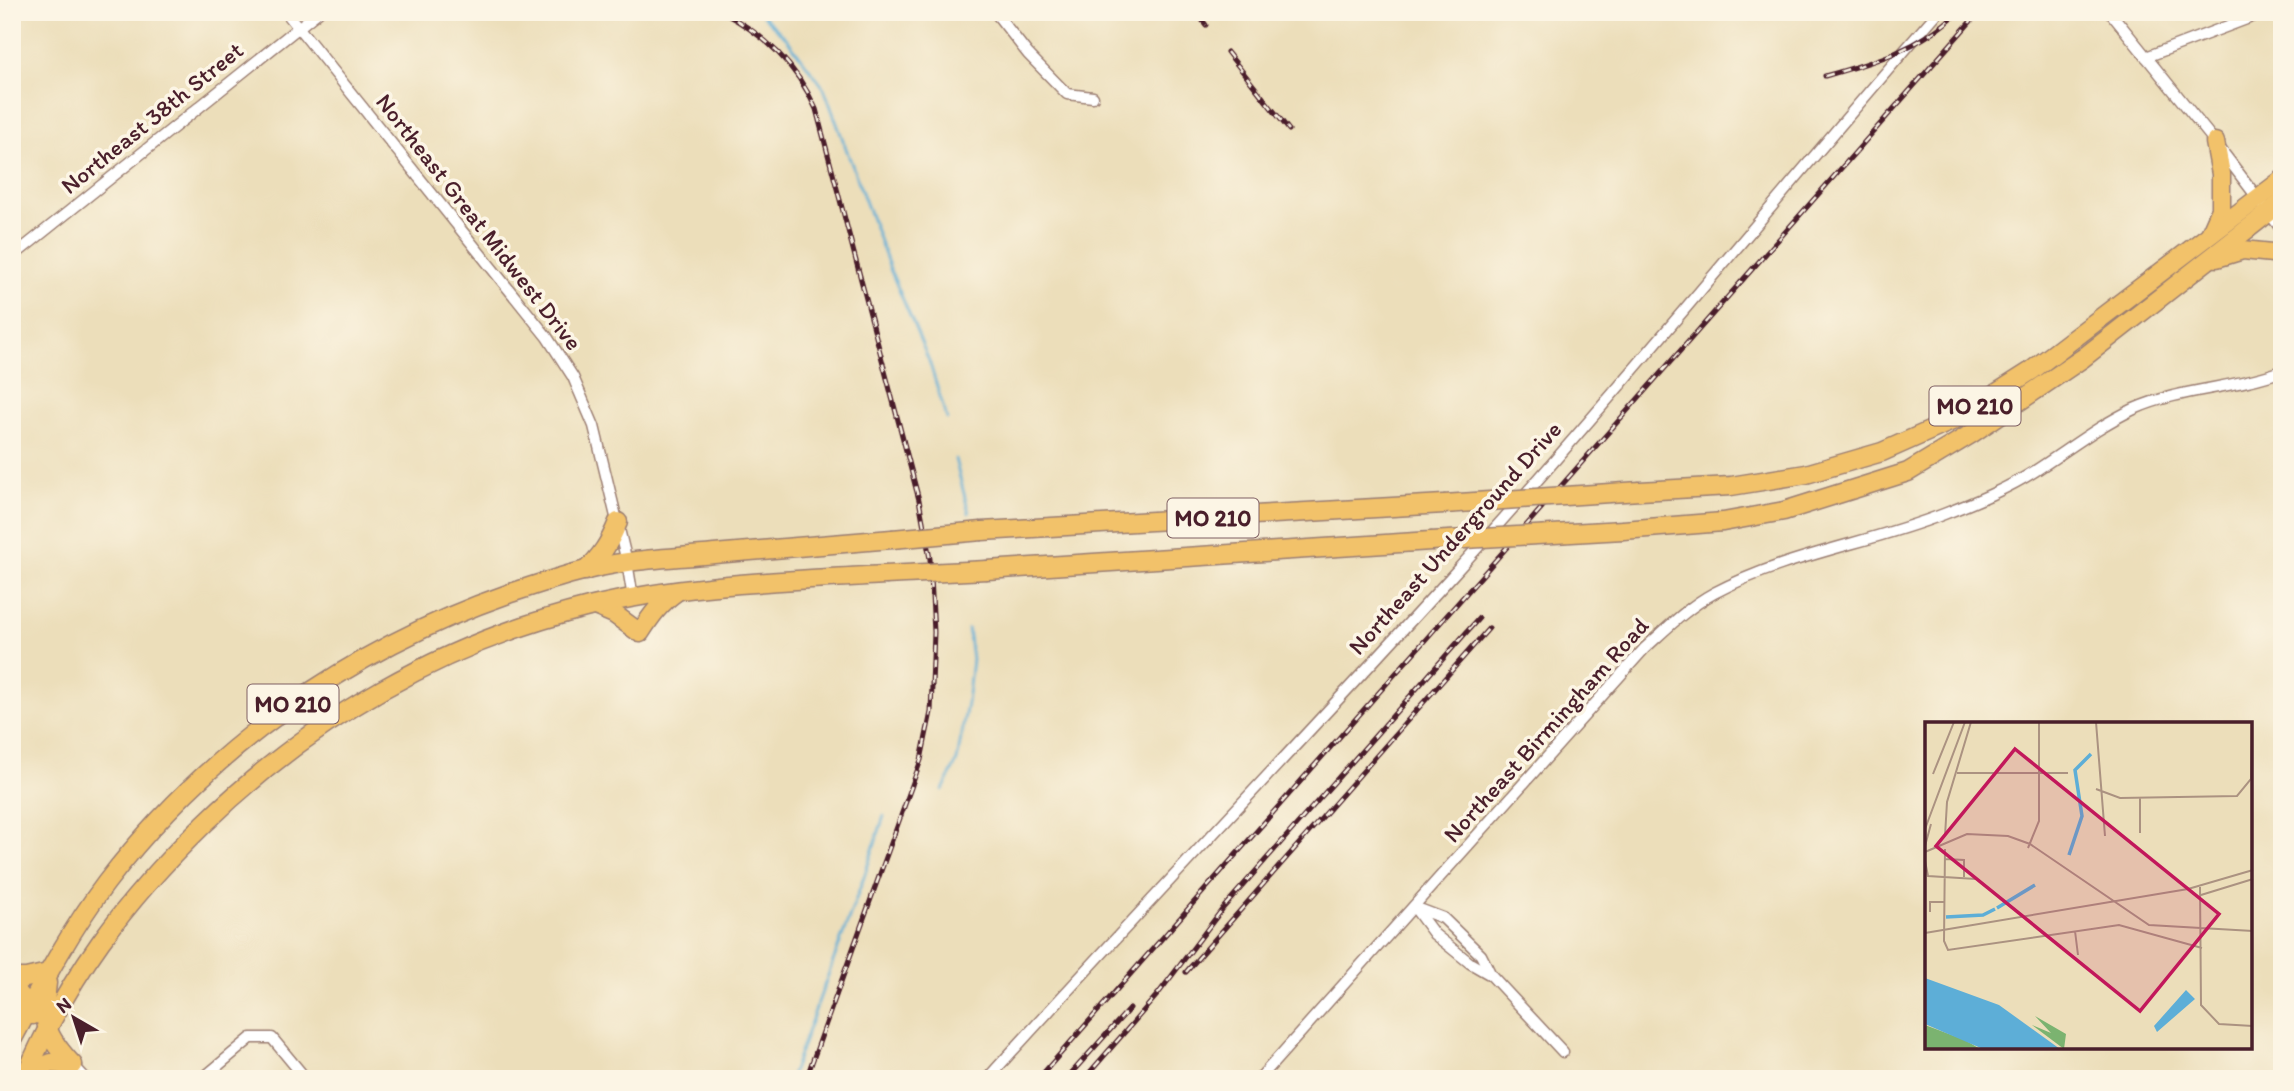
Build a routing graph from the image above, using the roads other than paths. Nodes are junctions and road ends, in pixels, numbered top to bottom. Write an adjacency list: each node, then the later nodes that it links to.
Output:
1 (286, 12): 7 (street, Northeast Great Midwest Drive)
2 (318, 12): 7 (street, Northeast 38th Street)
3 (995, 12): 9 (street)
4 (1938, 12): 40 (street, Northeast Underground Drive)
5 (2110, 12): 8 (street)
6 (2265, 12): 8 (street)
7 (299, 27): 16 (street, Northeast 38th Street); 19 (street, Northeast Great Midwest Drive)
8 (2146, 57): 10 (street)
9 (1093, 97)
10 (2215, 142): 12 (street); 14 (highway)
11 (2282, 180): 12 (highway, MO 210)
12 (2269, 204): 13 (street); 14 (highway, MO 210); 17 (highway, MO 210)
13 (2282, 230)
14 (2209, 237): 20 (highway, MO 210, bridge)
15 (2282, 254): 17 (highway)
16 (12, 257)
17 (2207, 260): 22 (highway, MO 210, bridge)
18 (2282, 371): 25 (street, Northeast Birmingham Road)
19 (618, 522): 20 (street, Northeast Great Midwest Drive); 21 (highway)
20 (627, 562): 21 (highway, MO 210); 23 (street, Northeast Great Midwest Drive)
21 (585, 571): 26 (highway, MO 210)
22 (676, 592): 23 (highway, MO 210); 24 (highway)
23 (632, 598): 24 (highway, MO 210)
24 (594, 606): 31 (highway, MO 210)
25 (1414, 907): 27 (street); 27 (street); 41 (street, Northeast Birmingham Road)
26 (48, 973): 28 (highway); 30 (highway, MO 210); 32 (highway)
27 (1491, 975): 34 (street)
28 (12, 978)
29 (12, 986): 30 (highway)
30 (30, 1007): 33 (highway, MO 210); 36 (highway)
31 (58, 1009): 32 (highway, MO 210); 35 (highway)
32 (47, 1030): 35 (highway); 36 (highway, MO 210)
33 (12, 1040)
34 (1563, 1052)
35 (73, 1065): 36 (highway); 37 (street)
36 (25, 1076)
37 (86, 1079)
38 (202, 1079): 39 (street)
39 (306, 1079)
40 (986, 1079)
41 (1259, 1079)

